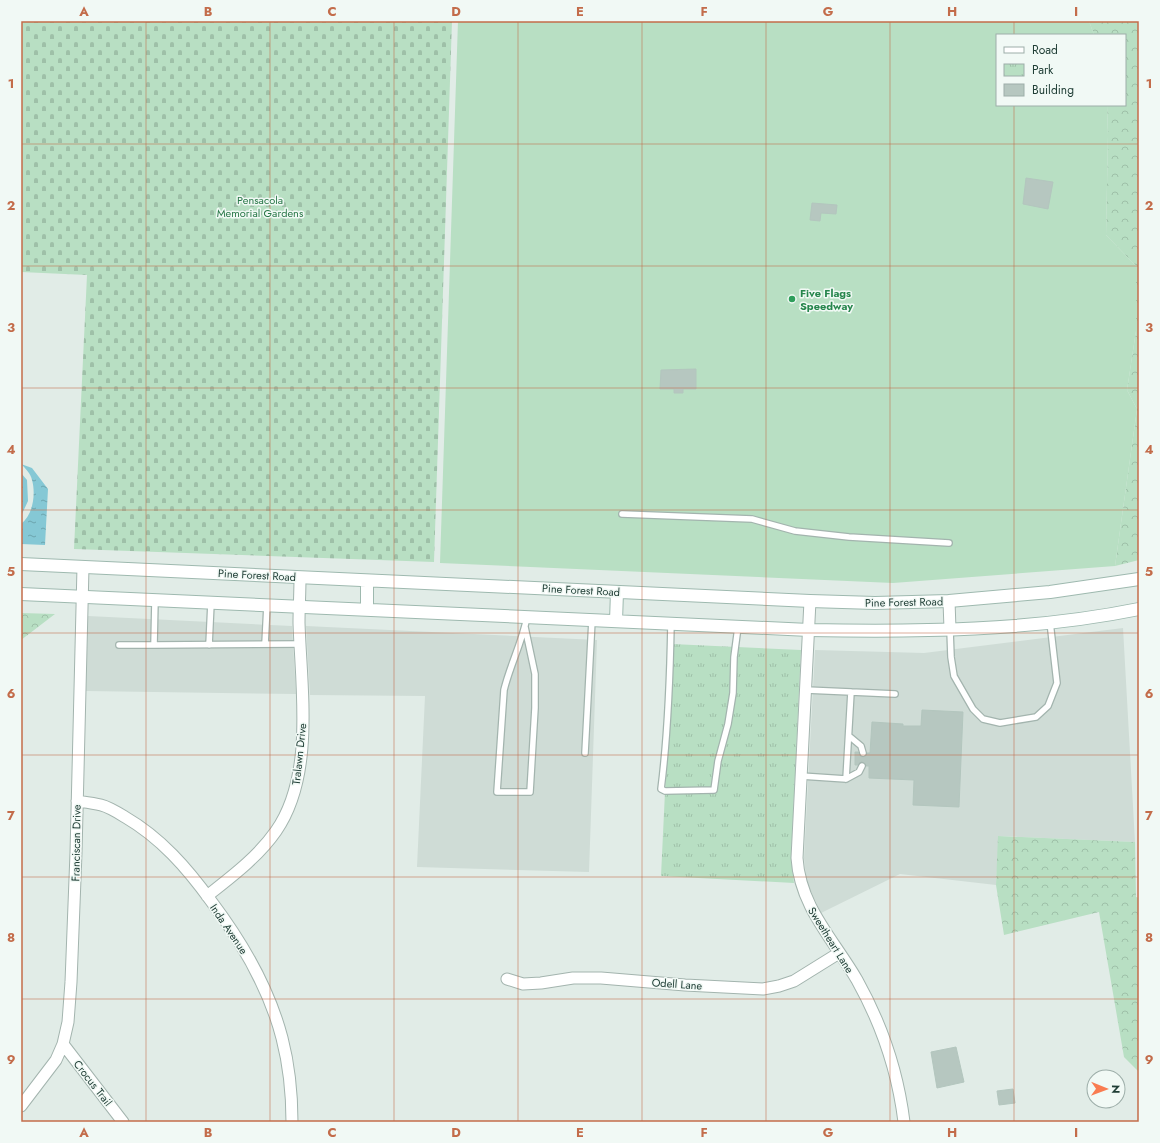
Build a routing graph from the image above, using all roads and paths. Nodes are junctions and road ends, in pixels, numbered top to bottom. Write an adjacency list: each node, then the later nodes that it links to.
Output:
1 (622, 514): 2 (lane)
2 (949, 543)
3 (21, 564): 4 (main road, Pine Forest Road)
4 (83, 567): 5 (main road, Pine Forest Road); 10 (street, Franciscan Drive)
5 (300, 578): 7 (main road, Pine Forest Road); 16 (street, Tralawn Drive)
6 (1139, 579): 13 (main road, Pine Forest Road)
7 (367, 581): 8 (main road, Pine Forest Road); 18 (main road)
8 (617, 592): 12 (main road, Pine Forest Road); 20 (main road)
9 (21, 594): 10 (main road)
10 (82, 596): 11 (main road); 41 (street, Franciscan Drive)
11 (155, 600): 14 (main road); 30 (lane)
12 (810, 601): 13 (main road, Pine Forest Road); 26 (street, Sweetheart Lane)
13 (949, 601): 25 (street)
14 (211, 602): 15 (main road); 31 (lane)
15 (267, 605): 16 (main road); 27 (lane)
16 (300, 606): 18 (main road); 28 (street, Tralawn Drive)
17 (1139, 609): 22 (main road)
18 (367, 610): 21 (main road)
19 (592, 620): 20 (main road); 21 (main road); 36 (lane)
20 (616, 621): 23 (main road)
21 (526, 622): 21 (lane)
22 (1050, 622): 25 (main road); 25 (lane)
23 (671, 624): 24 (main road); 24 (lane)
24 (738, 627): 26 (main road)
25 (950, 629): 26 (main road)
26 (809, 630): 32 (street, Sweetheart Lane)
27 (265, 644): 28 (lane); 31 (lane)
28 (300, 644): 42 (street, Tralawn Drive)
29 (119, 645): 30 (lane)
30 (154, 645): 31 (lane)
31 (209, 645)
32 (806, 690): 33 (lane); 39 (street, Sweetheart Lane)
33 (851, 692): 34 (lane); 35 (lane)
34 (895, 694)
35 (849, 736): 37 (lane); 40 (lane)
36 (585, 753)
37 (863, 753)
38 (862, 766): 40 (lane)
39 (801, 776): 40 (lane); 43 (street, Sweetheart Lane)
40 (846, 779)
41 (76, 801): 42 (street, Inda Avenue); 45 (street, Franciscan Drive)
42 (207, 896): 48 (street, Inda Avenue)
43 (839, 953): 44 (street, Odell Lane); 49 (street, Sweetheart Lane)
44 (507, 979)
45 (63, 1044): 46 (street, Franciscan Drive); 47 (street, Crocus Trail)
46 (21, 1106)
47 (123, 1122)
48 (292, 1122)
49 (904, 1122)

